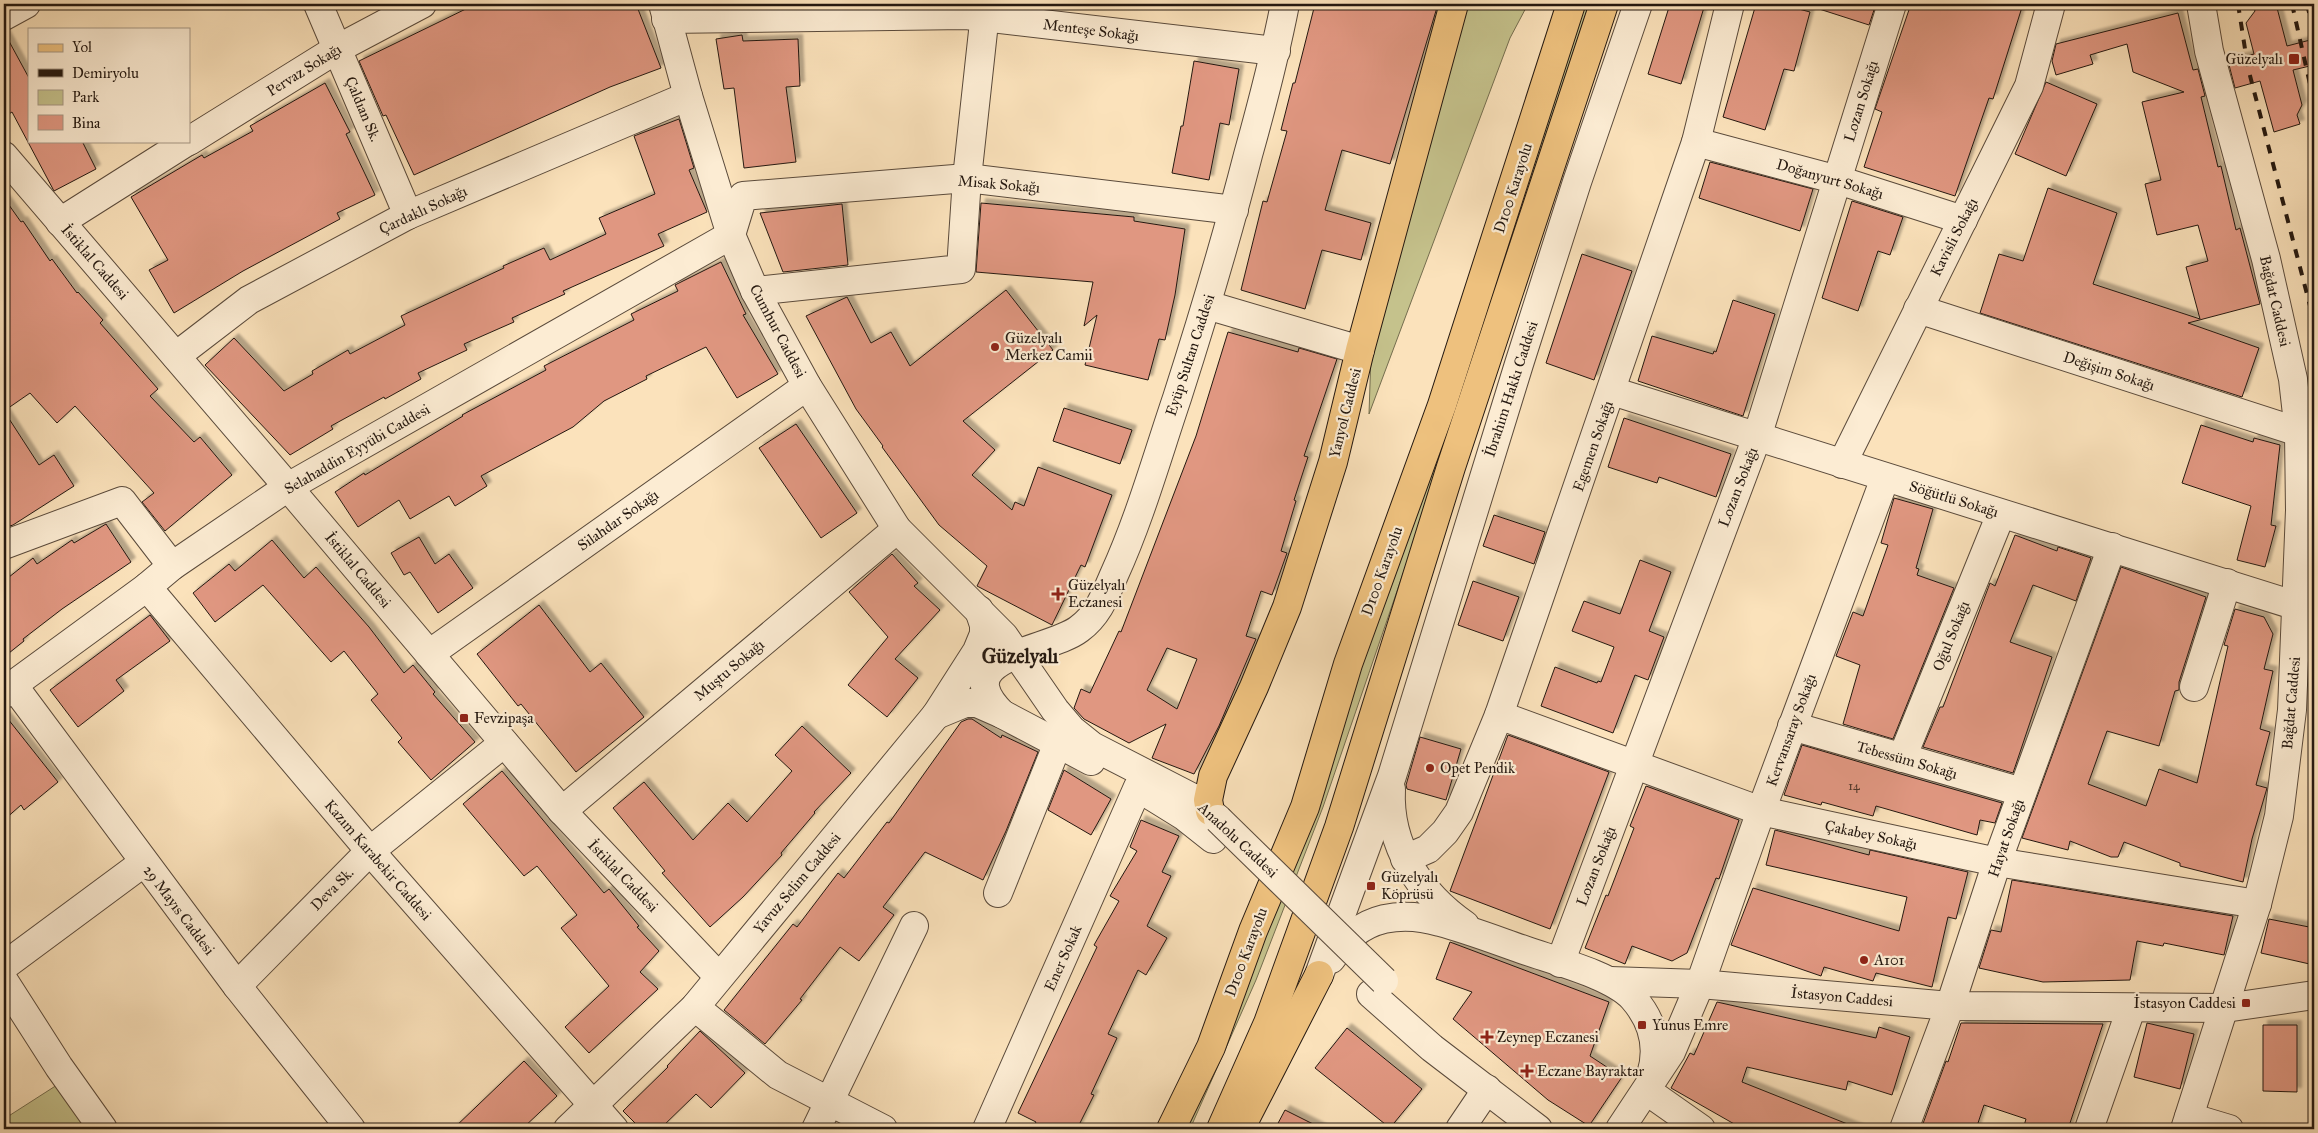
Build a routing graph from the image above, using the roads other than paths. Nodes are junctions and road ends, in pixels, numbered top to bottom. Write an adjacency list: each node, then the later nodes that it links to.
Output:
1 (26, 4): 15 (street)
2 (318, 4): 16 (street, Çaldıan Sk.)
3 (422, 4): 16 (street, Pervaz Sokağı)
4 (1285, 4): 17 (street, Eyüp Sultan Caddesi)
5 (1454, 4): 33 (main road, Yanyol Caddesi)
6 (1571, 4): 102 (main road, D100 Karayolu)
7 (1604, 4): 103 (main road, D100 Karayolu)
8 (1638, 4): 63 (street, İbrahim Hakkı Caddesi)
9 (1730, 4): 21 (street, Egemen Sokağı)
10 (1892, 4): 24 (street, Lozan Sokağı)
11 (2051, 4): 27 (street, Kavisli Sokağı)
12 (2201, 4): 37 (street, Bağdat Caddesi)
13 (665, 11): 14 (street, Menteşe Sokağı); 18 (street, Cumhur Caddesi)
14 (985, 11): 17 (street, Menteşe Sokağı); 23 (street)
15 (4, 16)
16 (337, 48): 19 (street, Pervaz Sokağı); 26 (street, Çaldıan Sk.)
17 (1276, 51): 25 (street, Eyüp Sultan Caddesi)
18 (688, 96): 26 (street, Çardaklı Sokağı); 29 (street, Cumhur Caddesi)
19 (190, 140)
20 (186, 142): 28 (street, Pervaz Sokağı)
21 (1696, 142): 24 (street, Doğanyurt Sokağı); 36 (street, Egemen Sokağı)
22 (4, 156): 28 (street, İstiklal Caddesi)
23 (967, 178): 25 (street, Misak Sokağı); 29 (street, Misak Sokağı); 30 (street)
24 (1838, 180): 27 (street, Doğanyurt Sokağı); 38 (street, Lozan Sokağı)
25 (1234, 210): 31 (street, Eyüp Sultan Caddesi)
26 (408, 215): 34 (street, Çardaklı Sokağı)
27 (1963, 220): 32 (street, Kavisli Sokağı)
28 (60, 222): 34 (street, İstiklal Caddesi)
29 (731, 235): 30 (street, Cumhur Caddesi); 41 (street, Selahaddin Eyyübi Caddesi)
30 (755, 291): 35 (street, Cumhur Caddesi)
31 (1208, 305): 33 (street); 52 (street, Eyüp Sultan Caddesi)
32 (1918, 309): 37 (street, Değişim Sokağı); 39 (street, Kavisli Sokağı)
33 (1360, 350): 68 (main road, Yanyol Caddesi)
34 (176, 356): 41 (street, İstiklal Caddesi)
35 (807, 386): 43 (street, Cumhur Caddesi); 51 (street, Silahdar Sokağı)
36 (1612, 391): 38 (street, Söğütlü Sokağı); 57 (street, Egemen Sokağı)
37 (2299, 432): 49 (street, Bağdat Caddesi)
38 (1757, 437): 39 (street, Söğütlü Sokağı); 62 (street, Lozan Sokağı)
39 (1842, 464): 40 (street, Söğütlü Sokağı)
40 (1885, 478): 42 (street, Söğütlü Sokağı); 58 (street, Kervansaray Sokağı)
41 (288, 487): 46 (street, Selahaddin Eyyübi Caddesi); 51 (street, İstiklal Caddesi)
42 (2001, 514): 45 (street, Söğütlü Sokağı); 61 (street, Oğul Sokağı)
43 (897, 529): 50 (street, Cumhur Caddesi); 66 (street, Muştu Sokağı)
44 (4, 545): 46 (street)
45 (2112, 547): 47 (street, Söğütlü Sokağı); 65 (street, Hayat Sokağı)
46 (172, 566): 48 (street, Selahaddin Eyyübi Caddesi)
47 (2227, 583): 49 (street, Söğütlü Sokağı); 53 (street)
48 (147, 587): 54 (street, Selahaddin Eyyübi Caddesi); 69 (street, Kazım Karabekir Caddesi)
49 (2297, 606): 74 (street, Bağdat Caddesi)
50 (980, 610): 52 (street, Anadolu Caddesi); 56 (street, Yavuz Selim Caddesi)
51 (429, 654): 59 (street, İstiklal Caddesi)
52 (1016, 660): 55 (street); 68 (street, Anadolu Caddesi)
53 (2194, 687)
54 (8, 690): 72 (street, 29 Mayıs Caddesi)
55 (1002, 714): 56 (street, Anadolu Caddesi); 60 (street, Anadolu Caddesi)
56 (936, 715): 80 (street, Yavuz Selim Caddesi)
57 (1499, 715): 62 (street, Çakabey Sokağı); 70 (street, Egemen Sokağı)
58 (1792, 726): 61 (street, Tebessüm Sokağı); 67 (street, Kervansaray Sokağı)
59 (504, 743): 66 (street, İstiklal Caddesi); 69 (street, Deva Sk.)
60 (1058, 743): 64 (street, Anadolu Caddesi); 73 (street)
61 (1902, 758): 65 (street, Tebessüm Sokağı)
62 (1634, 764): 67 (street, Çakabey Sokağı); 77 (street, Lozan Sokağı)
63 (1392, 776): 70 (street); 79 (street)
64 (1138, 787): 68 (street, Anadolu Caddesi); 101 (street, Ener Sokak)
65 (2022, 792): 71 (street, Hayat Sokağı)
66 (562, 811): 80 (street, İstiklal Caddesi)
67 (1761, 811): 71 (street, Çakabey Sokağı); 83 (street, Kervansaray Sokağı)
68 (1214, 823): 90 (street, Anadolu Caddesi)
69 (370, 851): 84 (street, Deva Sk.); 93 (street, Kazım Karabekir Caddesi)
70 (1405, 859): 76 (street)
71 (1997, 862): 74 (street, Çakabey Sokağı); 86 (street, Hayat Sokağı)
72 (143, 863): 78 (street); 84 (street, 29 Mayıs Caddesi)
73 (998, 893)
74 (2256, 904): 88 (street, Bağdat Caddesi)
75 (914, 926): 92 (street)
76 (1478, 934): 77 (street, İstasyon Caddesi); 79 (street, İstasyon Caddesi)
77 (1560, 962): 82 (street, İstasyon Caddesi)
78 (4, 966)
79 (1319, 975): 104 (main road)
80 (719, 977): 87 (street, Yavuz Selim Caddesi)
81 (4, 981): 96 (street)
82 (1610, 981): 83 (street, İstasyon Caddesi); 91 (street, İstasyon Caddesi)
83 (1700, 984): 86 (street, İstasyon Caddesi); 91 (street, Kervansaray Sokağı)
84 (236, 986): 95 (street, 29 Mayıs Caddesi)
85 (2314, 995): 88 (street, İstasyon Caddesi)
86 (1950, 1006): 89 (street, İstasyon Caddesi); 109 (street, Hayat Sokağı)
87 (695, 1007): 92 (street); 93 (street, Yavuz Selim Caddesi)
88 (2225, 1008): 89 (street, İstasyon Caddesi); 94 (street, Bağdat Caddesi)
89 (2131, 1009): 110 (street)
90 (1487, 1089): 105 (street); 106 (street, Anadolu Caddesi)
91 (1647, 1091): 107 (street); 108 (street)
92 (830, 1103): 99 (street); 100 (street)
93 (592, 1104): 97 (street, Yavuz Selim Caddesi); 98 (street, Kazım Karabekir Caddesi)
94 (2187, 1123): 111 (street)
95 (339, 1125)
96 (103, 1129)
97 (568, 1129)
98 (614, 1129)
99 (816, 1129)
100 (883, 1129)
101 (987, 1129)
102 (1171, 1129)
103 (1221, 1129)
104 (1240, 1129)
105 (1460, 1129)
106 (1538, 1129)
107 (1620, 1129)
108 (1701, 1129)
109 (1904, 1129)
110 (2089, 1129)
111 (2229, 1129)

